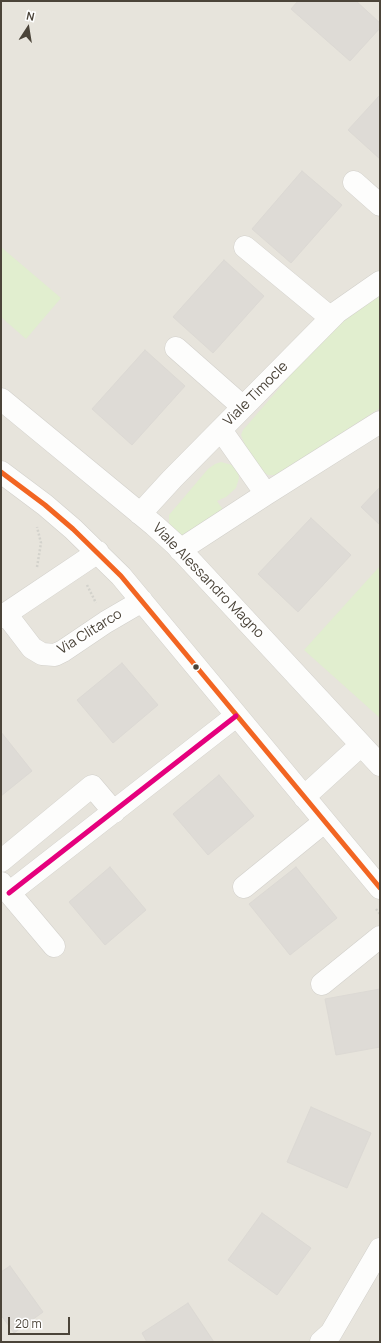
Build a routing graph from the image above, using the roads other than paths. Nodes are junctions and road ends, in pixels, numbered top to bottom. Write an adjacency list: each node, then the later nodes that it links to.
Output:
1 (354, 182): 2 (street)
2 (380, 205)
3 (245, 247): 5 (street)
4 (380, 282): 5 (street, Viale Timocle)
5 (331, 318): 8 (street, Viale Timocle)
6 (176, 348): 8 (street)
7 (3, 405): 13 (street, Viale Alessandro Magno)
8 (243, 407): 10 (street, Viale Timocle)
9 (380, 422): 12 (street)
10 (221, 430): 12 (street); 13 (street, Viale Timocle)
11 (1, 472): 15 (street)
12 (266, 494): 14 (street)
13 (140, 514): 14 (street, Viale Alessandro Magno)
14 (180, 550): 19 (street, Viale Alessandro Magno)
15 (98, 552): 16 (street); 17 (street, Via Clitarco)
16 (142, 601): 17 (street, Via Clitarco); 18 (street)
17 (3, 616)
18 (236, 716): 21 (street); 22 (street)
19 (361, 745): 20 (street, Viale Alessandro Magno); 21 (street)
20 (380, 765)
21 (304, 797): 23 (street)
22 (114, 812): 24 (street); 26 (street)
23 (324, 822): 25 (street); 27 (street)
24 (1, 861)
25 (244, 887)
26 (5, 888): 29 (street)
27 (380, 888)
28 (380, 937): 30 (street)
29 (54, 946)
30 (322, 984)
31 (380, 1249): 32 (street)
32 (322, 1342)

